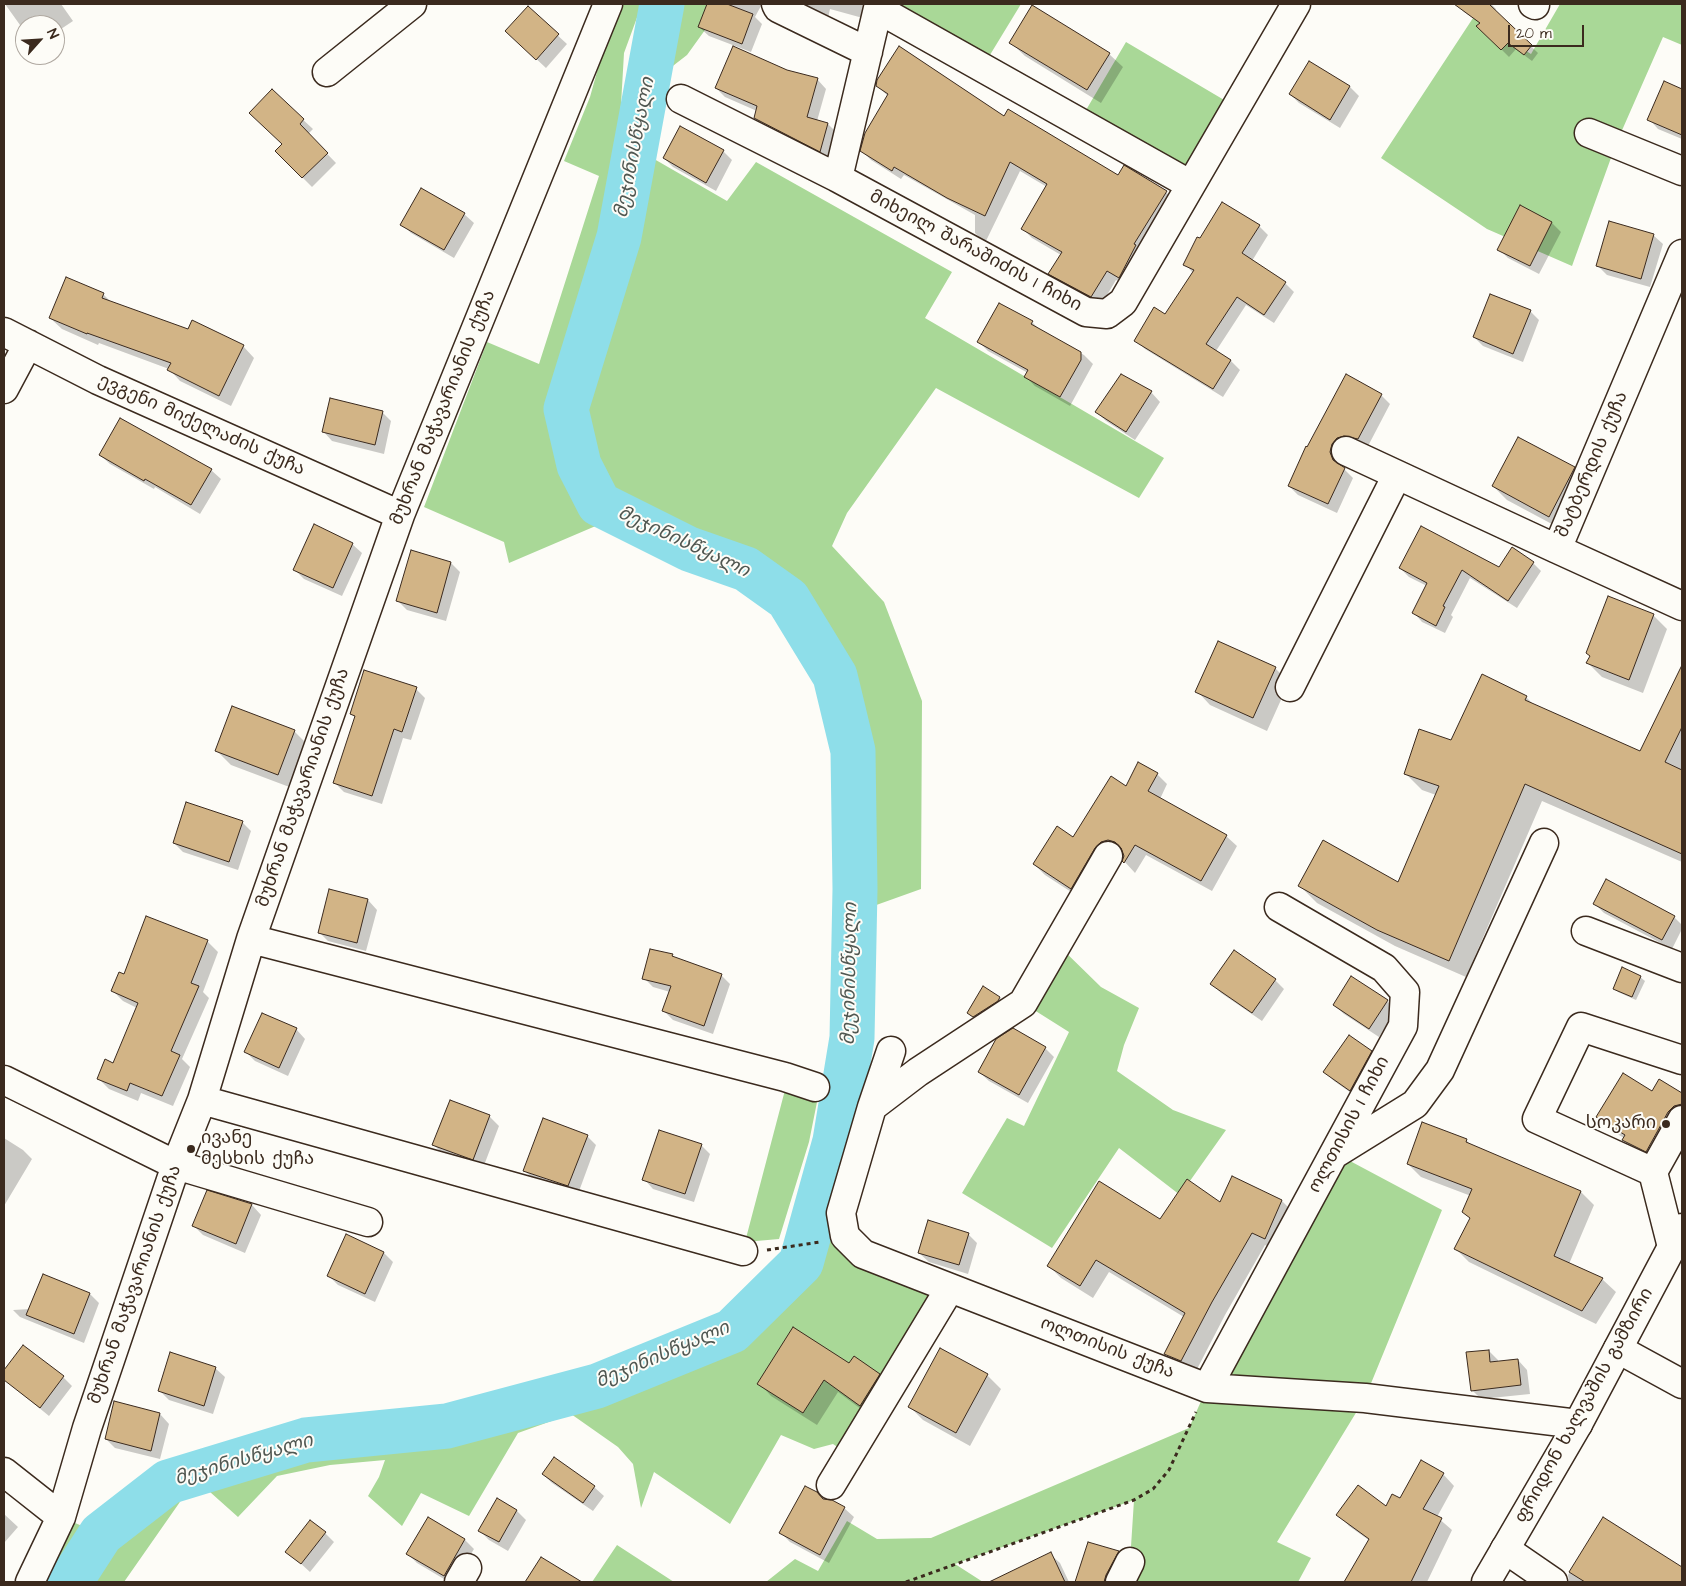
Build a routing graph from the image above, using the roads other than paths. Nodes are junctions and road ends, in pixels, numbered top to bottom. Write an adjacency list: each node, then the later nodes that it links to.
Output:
1 (412, 4): 7 (main road)
2 (608, 4): 18 (main road, მუხრან მაჭავარიანის ქუჩა)
3 (776, 4): 6 (main road)
4 (1293, 5): 12 (main road, მიხეილ შარაშიძის I ჩიხი)
5 (879, 6): 6 (main road); 12 (main road)
6 (868, 52): 11 (main road)
7 (327, 72)
8 (681, 99): 11 (main road, მიხეილ შარაშიძის I ჩიხი)
9 (1589, 132): 10 (main road)
10 (1682, 171)
11 (838, 178): 12 (main road, მიხეილ შარაშიძის I ჩიხი)
12 (1191, 186)
13 (1682, 254): 19 (main road, შატბერდის ქუჩა)
14 (16, 338): 15 (main road); 18 (main road, ევგენი მიქელაძის ქუჩა)
15 (4, 389)
16 (1346, 450): 17 (main road)
17 (1397, 475): 19 (main road); 21 (main road)
18 (400, 515): 26 (main road, მუხრან მაჭავარიანის ქუჩა)
19 (1557, 549): 20 (main road, შატბერდის ქუჩა)
20 (1682, 606)
21 (1290, 688)
22 (1544, 843): 35 (main road)
23 (1108, 856): 33 (main road)
24 (1279, 907): 35 (main road, ოლთისის I ჩიხი)
25 (1586, 931): 27 (main road)
26 (251, 939): 31 (main road); 32 (main road, მუხრან მაჭავარიანის ქუჩა)
27 (1682, 968)
28 (891, 1051): 33 (main road, ოლთისის ქუჩა)
29 (1682, 1060): 37 (main road)
30 (4, 1080): 36 (main road)
31 (815, 1087)
32 (202, 1100): 36 (main road, მუხრან მაჭავარიანის ქუჩა); 40 (main road)
33 (872, 1107): 41 (main road, ოლთისის ქუჩა)
34 (1682, 1120): 37 (main road)
35 (1335, 1153): 44 (main road, ოლთისის I ჩიხი)
36 (176, 1165): 38 (main road); 48 (main road, მუხრან მაჭავარიანის ქუჩა)
37 (1653, 1172): 39 (main road)
38 (368, 1222)
39 (1677, 1238): 42 (main road, ფრიდონ ხალვაშის გამზირი)
40 (755, 1250)
41 (950, 1288): 44 (main road, ოლთისის ქუჩა); 47 (main road)
42 (1618, 1349): 43 (main road); 45 (main road, ფრიდონ ხალვაშის გამზირი)
43 (1682, 1384)
44 (1207, 1388): 45 (main road, ოლთისის ქუჩა)
45 (1578, 1424): 49 (main road, ფრიდონ ხალვაშის გამზირი)
46 (4, 1472): 48 (main road)
47 (831, 1485)
48 (61, 1518): 50 (main road, მუხრან მაჭავარიანის ქუჩა)
49 (1505, 1549): 51 (main road, ფრიდონ ხალვაშის გამზირი); 52 (main road)
50 (30, 1582)
51 (1486, 1582)
52 (1553, 1582)

